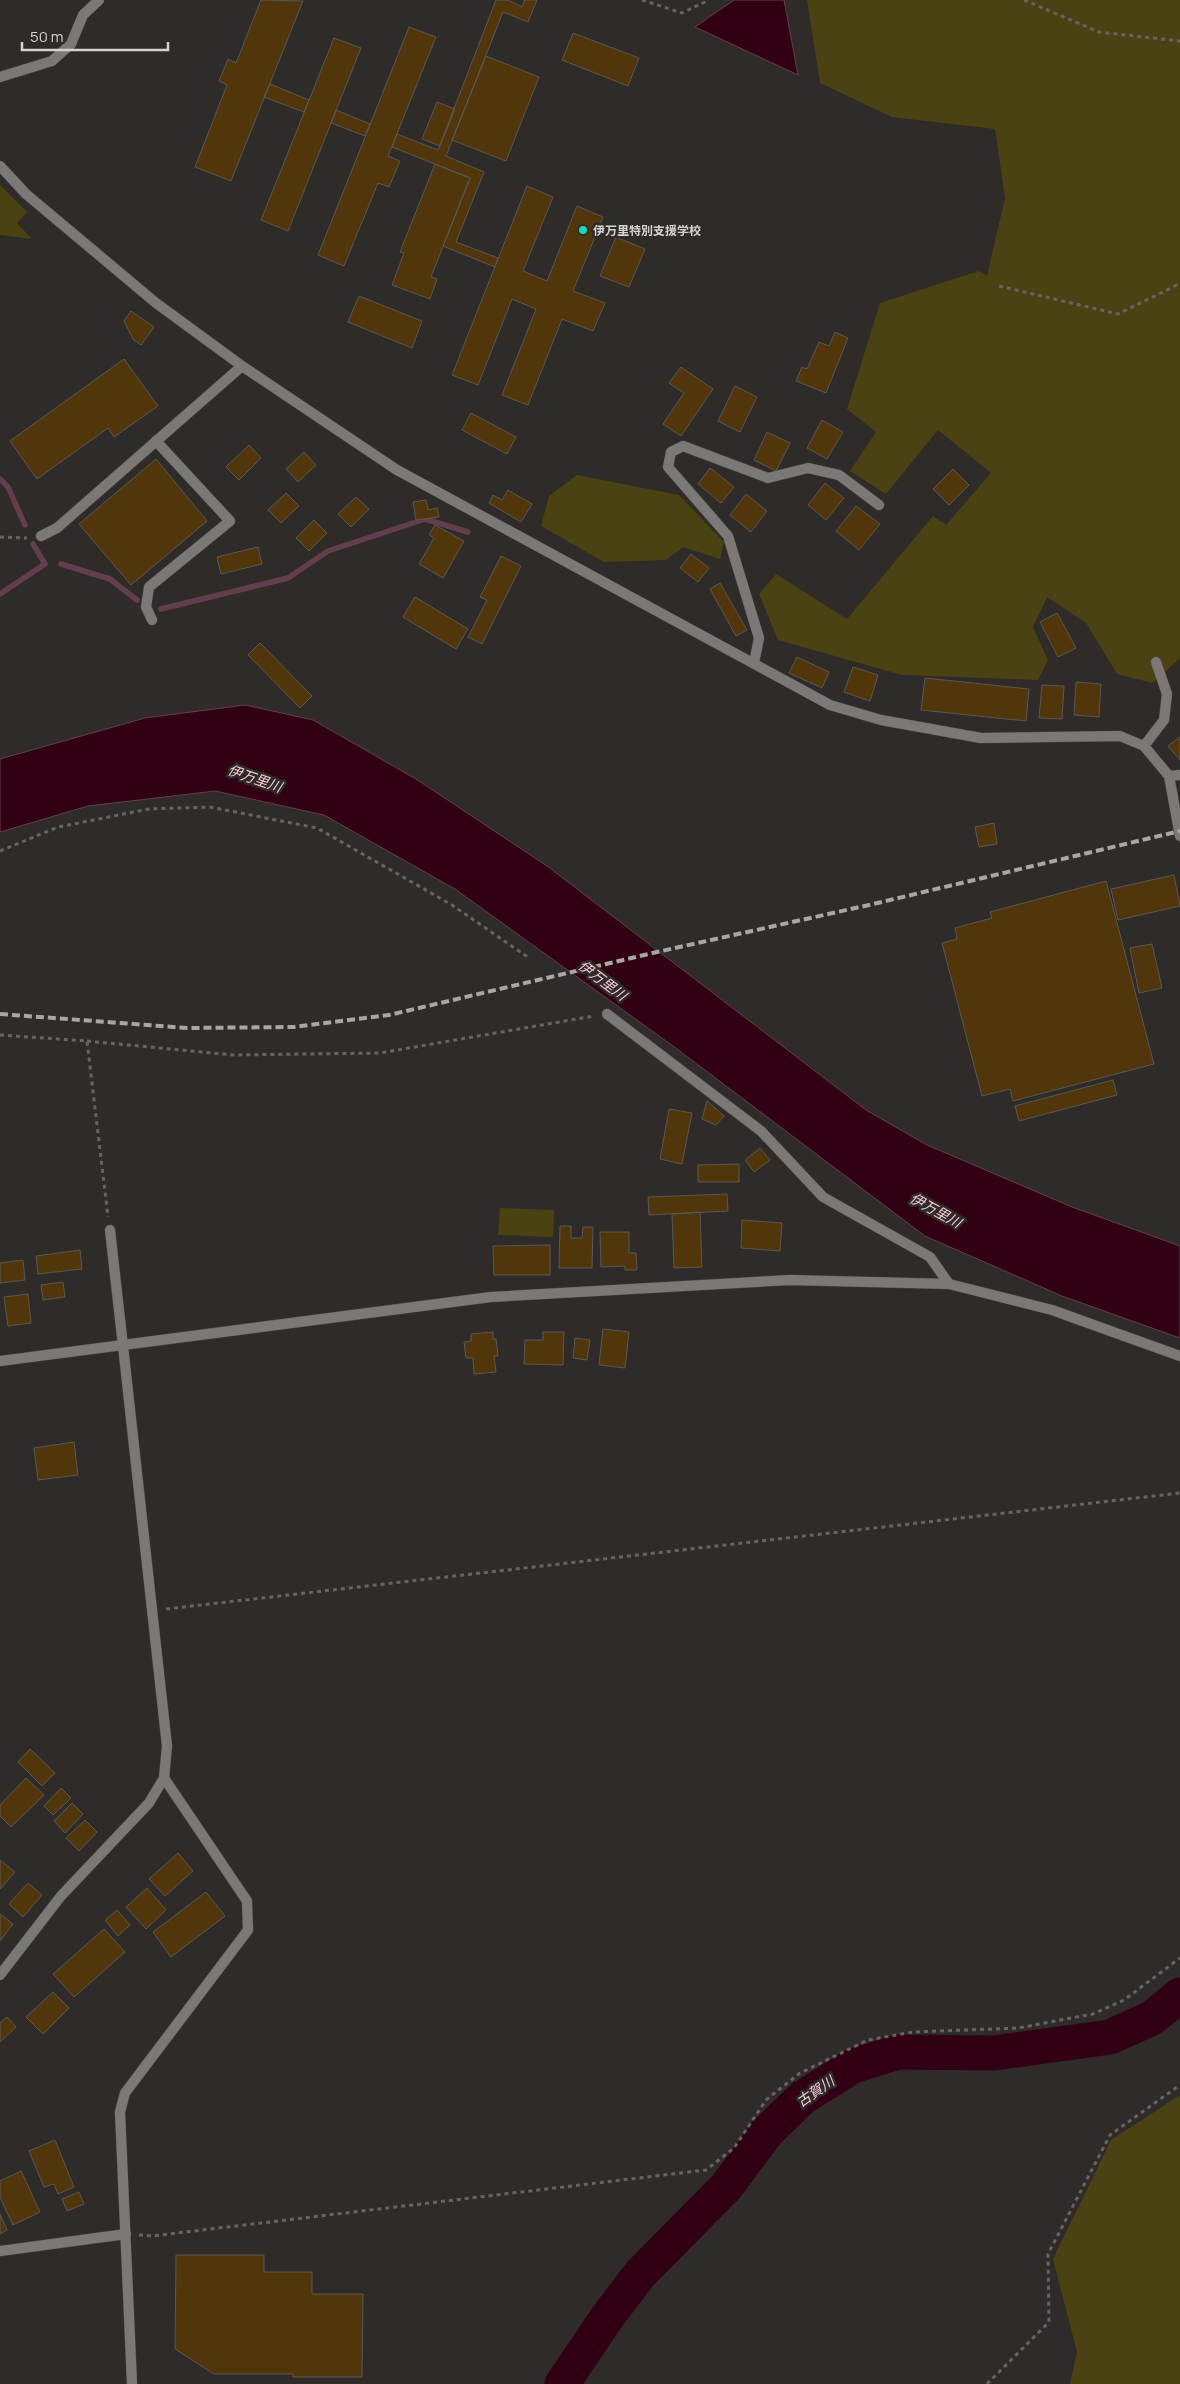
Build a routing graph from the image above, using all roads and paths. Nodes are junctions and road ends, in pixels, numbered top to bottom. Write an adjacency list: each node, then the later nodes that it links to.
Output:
1 (99, 0): 6 (street)
2 (642, 0): 3 (path)
3 (709, 0)
4 (1024, 0): 5 (path)
5 (1180, 40)
6 (0, 77)
7 (0, 166): 10 (street)
8 (999, 286): 9 (path)
9 (1180, 288)
10 (242, 366): 11 (street); 17 (street)
11 (156, 441): 13 (street); 15 (street)
12 (879, 505): 17 (street)
13 (41, 536): 14 (path)
14 (0, 537)
15 (152, 620)
16 (1156, 662): 18 (street)
17 (754, 663): 18 (street)
18 (1144, 746): 19 (street)
19 (1175, 775): 20 (street)
20 (1180, 836)
21 (0, 851): 22 (path)
22 (529, 958)
23 (607, 1014): 25 (path); 27 (street)
24 (0, 1035): 25 (path)
25 (87, 1042): 26 (path)
26 (110, 1230): 28 (street)
27 (949, 1284): 28 (street); 29 (street)
28 (124, 1346): 30 (street); 32 (street)
29 (1180, 1356)
30 (0, 1361)
31 (1180, 1493): 32 (path)
32 (151, 1611): 33 (street)
33 (164, 1778): 35 (street); 37 (street)
34 (1180, 1958): 37 (path)
35 (0, 1975)
36 (1180, 2086): 40 (path)
37 (126, 2234): 38 (street); 39 (street)
38 (0, 2251)
39 (132, 2384)
40 (987, 2384)

